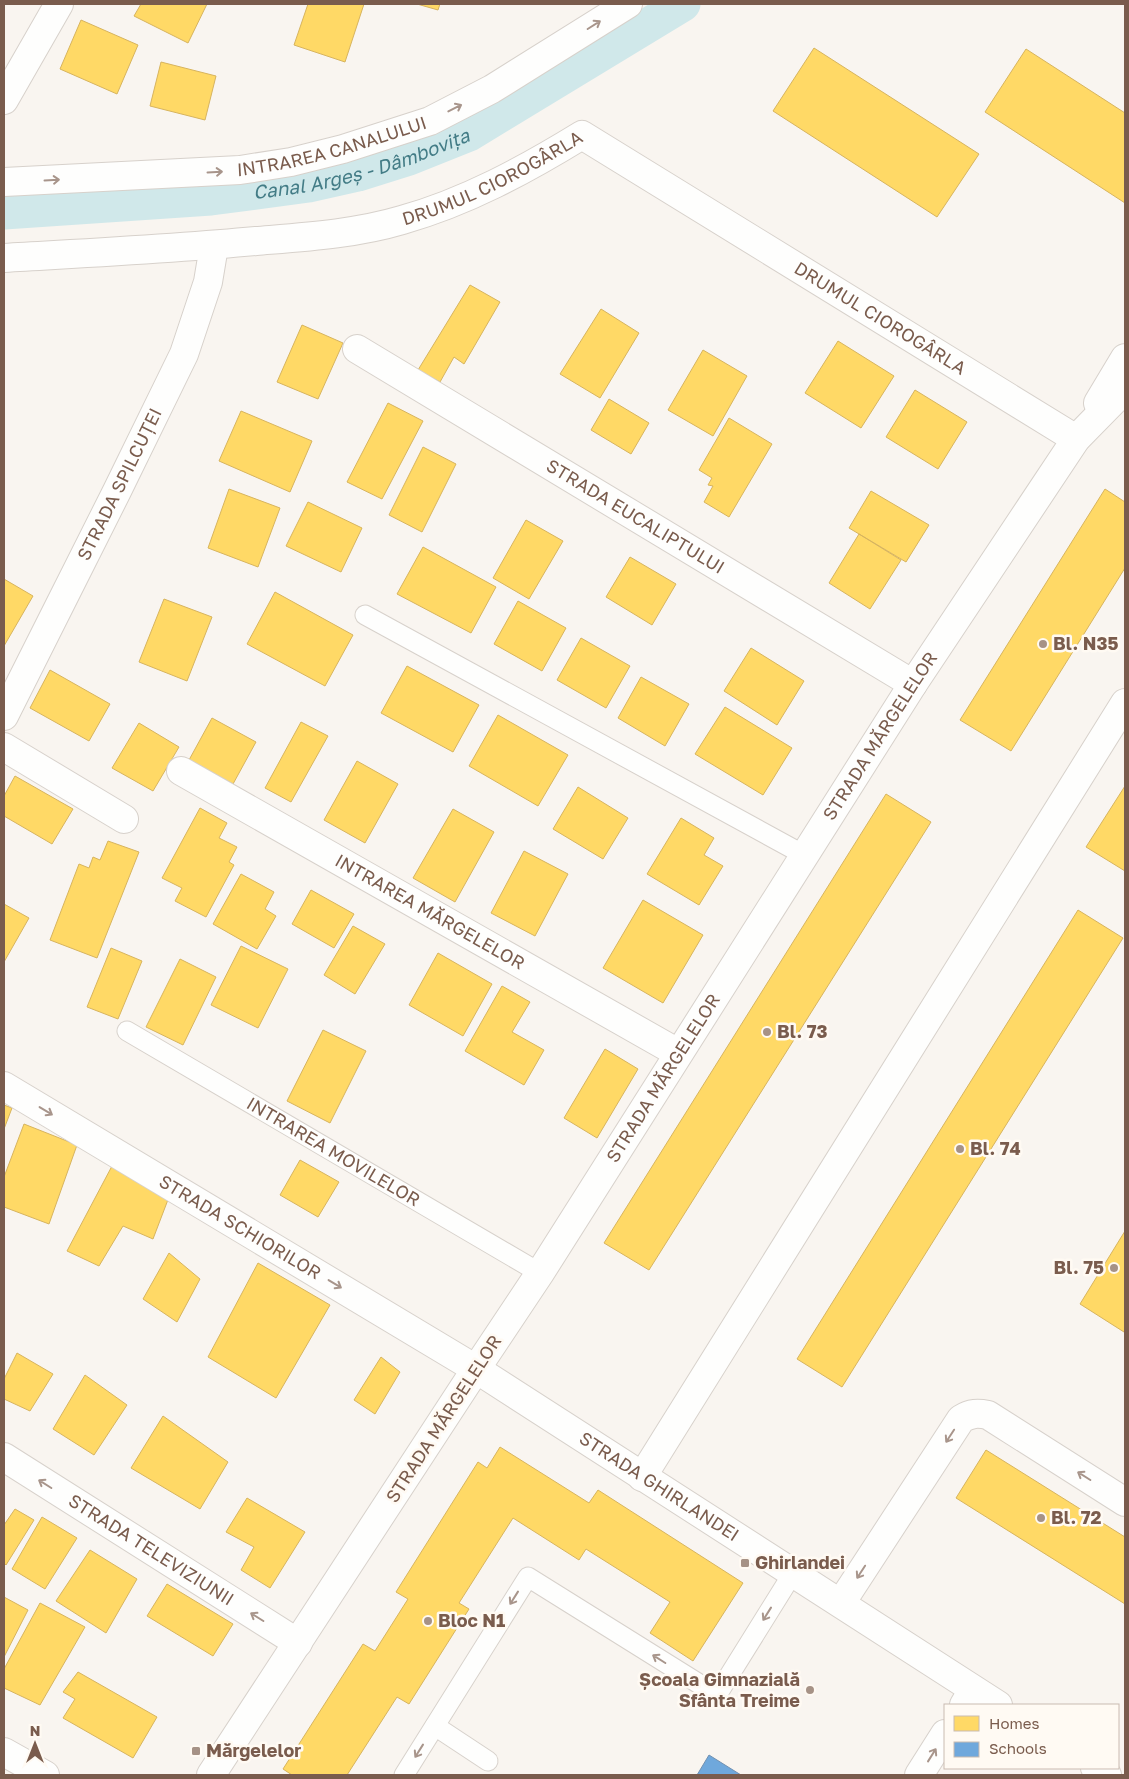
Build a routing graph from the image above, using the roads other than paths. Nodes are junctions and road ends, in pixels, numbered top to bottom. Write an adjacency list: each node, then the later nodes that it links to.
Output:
1 (59, 4): 3 (street)
2 (628, 4): 4 (street, INTRAREA CANALULUI, one-way to 2)
3 (4, 100)
4 (4, 182)
5 (214, 246): 6 (street, DRUMUL CIOROGÂRLA); 10 (street, DRUMUL CIOROGÂRLA); 14 (street, STRADA SPILCUȚEI)
6 (4, 258)
7 (357, 349): 12 (street, STRADA EUCALIPTULUI)
8 (1125, 358): 10 (street)
9 (1125, 389): 10 (street, STRADA MĂRGELELOR)
10 (1076, 438): 12 (street, STRADA MĂRGELELOR)
11 (365, 615): 18 (lane)
12 (914, 684): 18 (street, STRADA MĂRGELELOR)
13 (1125, 703): 25 (street)
14 (4, 716)
15 (4, 747): 17 (street)
16 (181, 771): 20 (street, INTRAREA MĂRGELELOR)
17 (124, 819)
18 (806, 856): 20 (street, STRADA MĂRGELELOR)
19 (127, 1031): 22 (lane, INTRAREA MOVILELOR)
20 (678, 1054): 22 (street, STRADA MĂRGELELOR)
21 (4, 1086): 23 (street, STRADA SCHIORILOR, one-way to 23)
22 (540, 1273): 23 (street, STRADA MĂRGELELOR)
23 (476, 1369): 25 (street, STRADA GHIRLANDEI); 29 (street, STRADA MĂRGELELOR)
24 (4, 1458): 29 (street, STRADA TELEVIZIUNII, one-way to 24)
25 (642, 1477): 27 (street, STRADA GHIRLANDEI)
26 (1125, 1502): 28 (street, one-way to 28)
27 (793, 1573): 28 (street, STRADA GHIRLANDEI); 32 (lane, one-way to 32)
28 (841, 1603): 30 (street, STRADA GHIRLANDEI)
29 (298, 1643): 37 (street, STRADA MĂRGELELOR)
30 (968, 1697): 31 (street, STRADA GHIRLANDEI)
31 (994, 1704)
32 (435, 1726): 35 (lane); 38 (lane, one-way to 38)
33 (944, 1736): 39 (street, one-way to 33)
34 (4, 1752): 36 (street)
35 (488, 1761)
36 (45, 1775)
37 (211, 1775)
38 (404, 1775)
39 (919, 1775)

